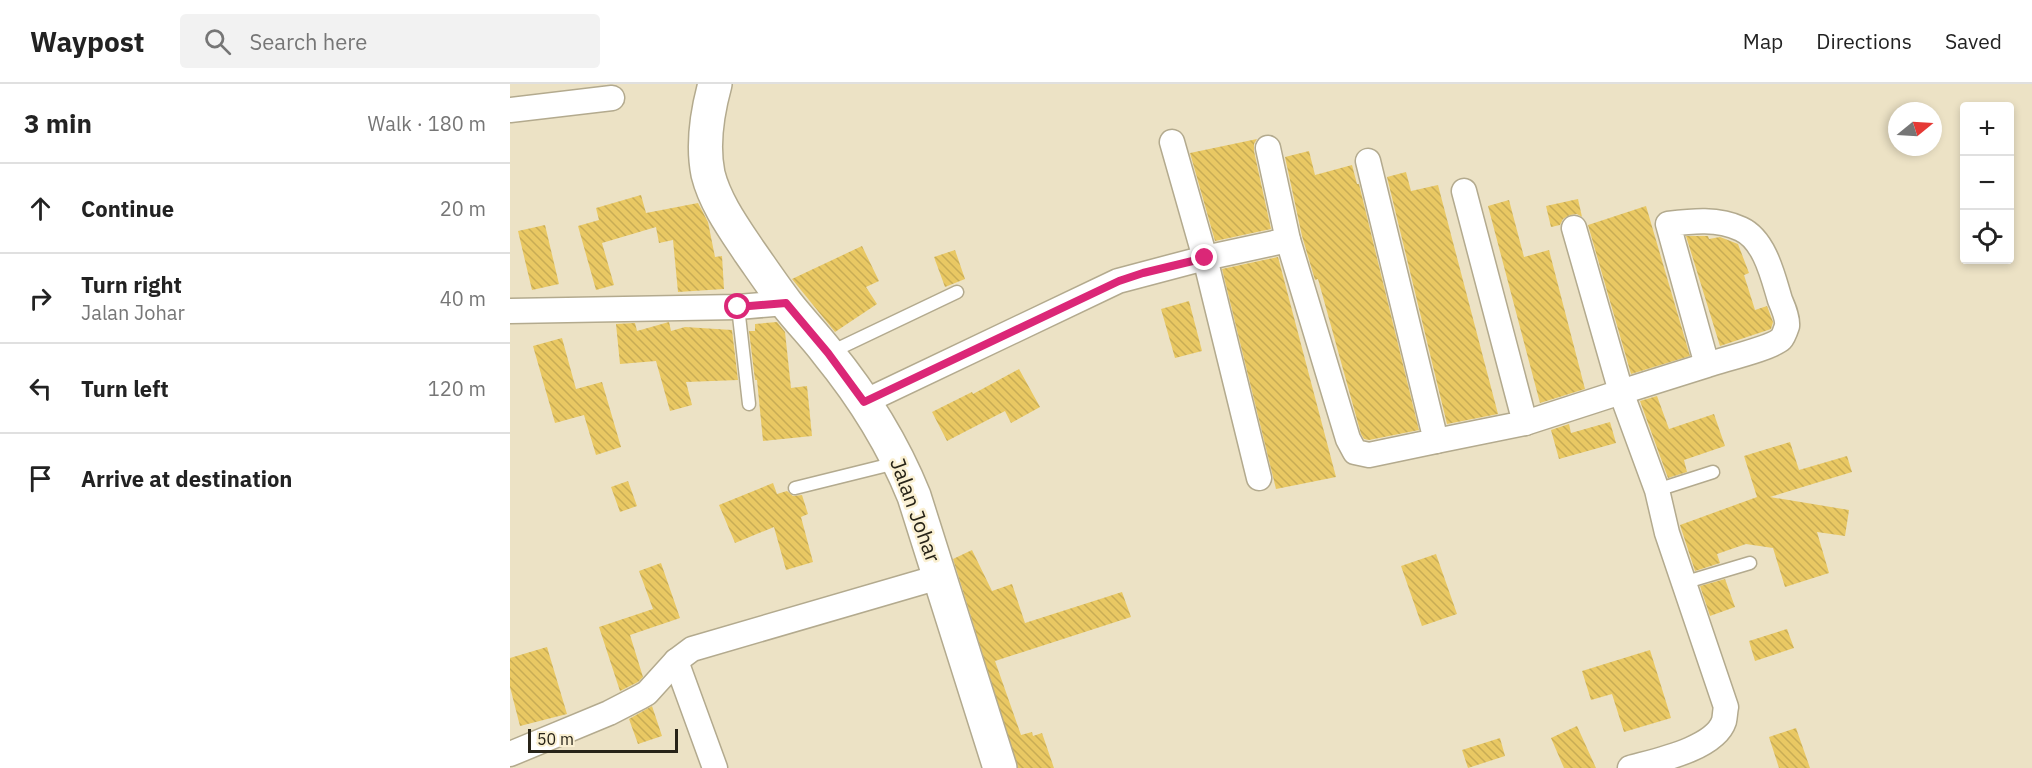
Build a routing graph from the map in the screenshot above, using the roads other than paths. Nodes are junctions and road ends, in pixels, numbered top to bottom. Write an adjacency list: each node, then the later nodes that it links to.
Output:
1 (715, 84): 12 (street, Jalan Johar)
2 (612, 98): 3 (street)
3 (510, 110)
4 (1172, 142): 10 (street)
5 (1268, 148): 9 (street)
6 (1368, 161): 21 (street)
7 (1464, 191): 20 (street)
8 (1574, 228): 17 (street)
9 (1288, 240): 10 (street); 21 (street)
10 (1205, 258): 18 (street); 24 (street)
11 (957, 292): 15 (lane)
12 (786, 303): 13 (street); 15 (street, Jalan Johar)
13 (738, 307): 14 (street); 19 (lane)
14 (510, 311)
15 (828, 353): 18 (street, Jalan Johar)
16 (1707, 365): 16 (street); 17 (street)
17 (1621, 392): 20 (street); 26 (street)
18 (864, 402): 22 (street, Jalan Johar)
19 (749, 404)
20 (1525, 423): 21 (street)
21 (1436, 441)
22 (900, 463): 25 (lane); 28 (street, Jalan Johar)
23 (1713, 472): 26 (lane)
24 (1259, 478)
25 (795, 488)
26 (1657, 490): 29 (street)
27 (1750, 563): 29 (lane)
28 (939, 577): 30 (street); 33 (street, Jalan Johar)
29 (1683, 583): 34 (street)
30 (676, 661): 31 (street); 32 (street)
31 (510, 754)
32 (715, 768)
33 (999, 768)
34 (1630, 768)

